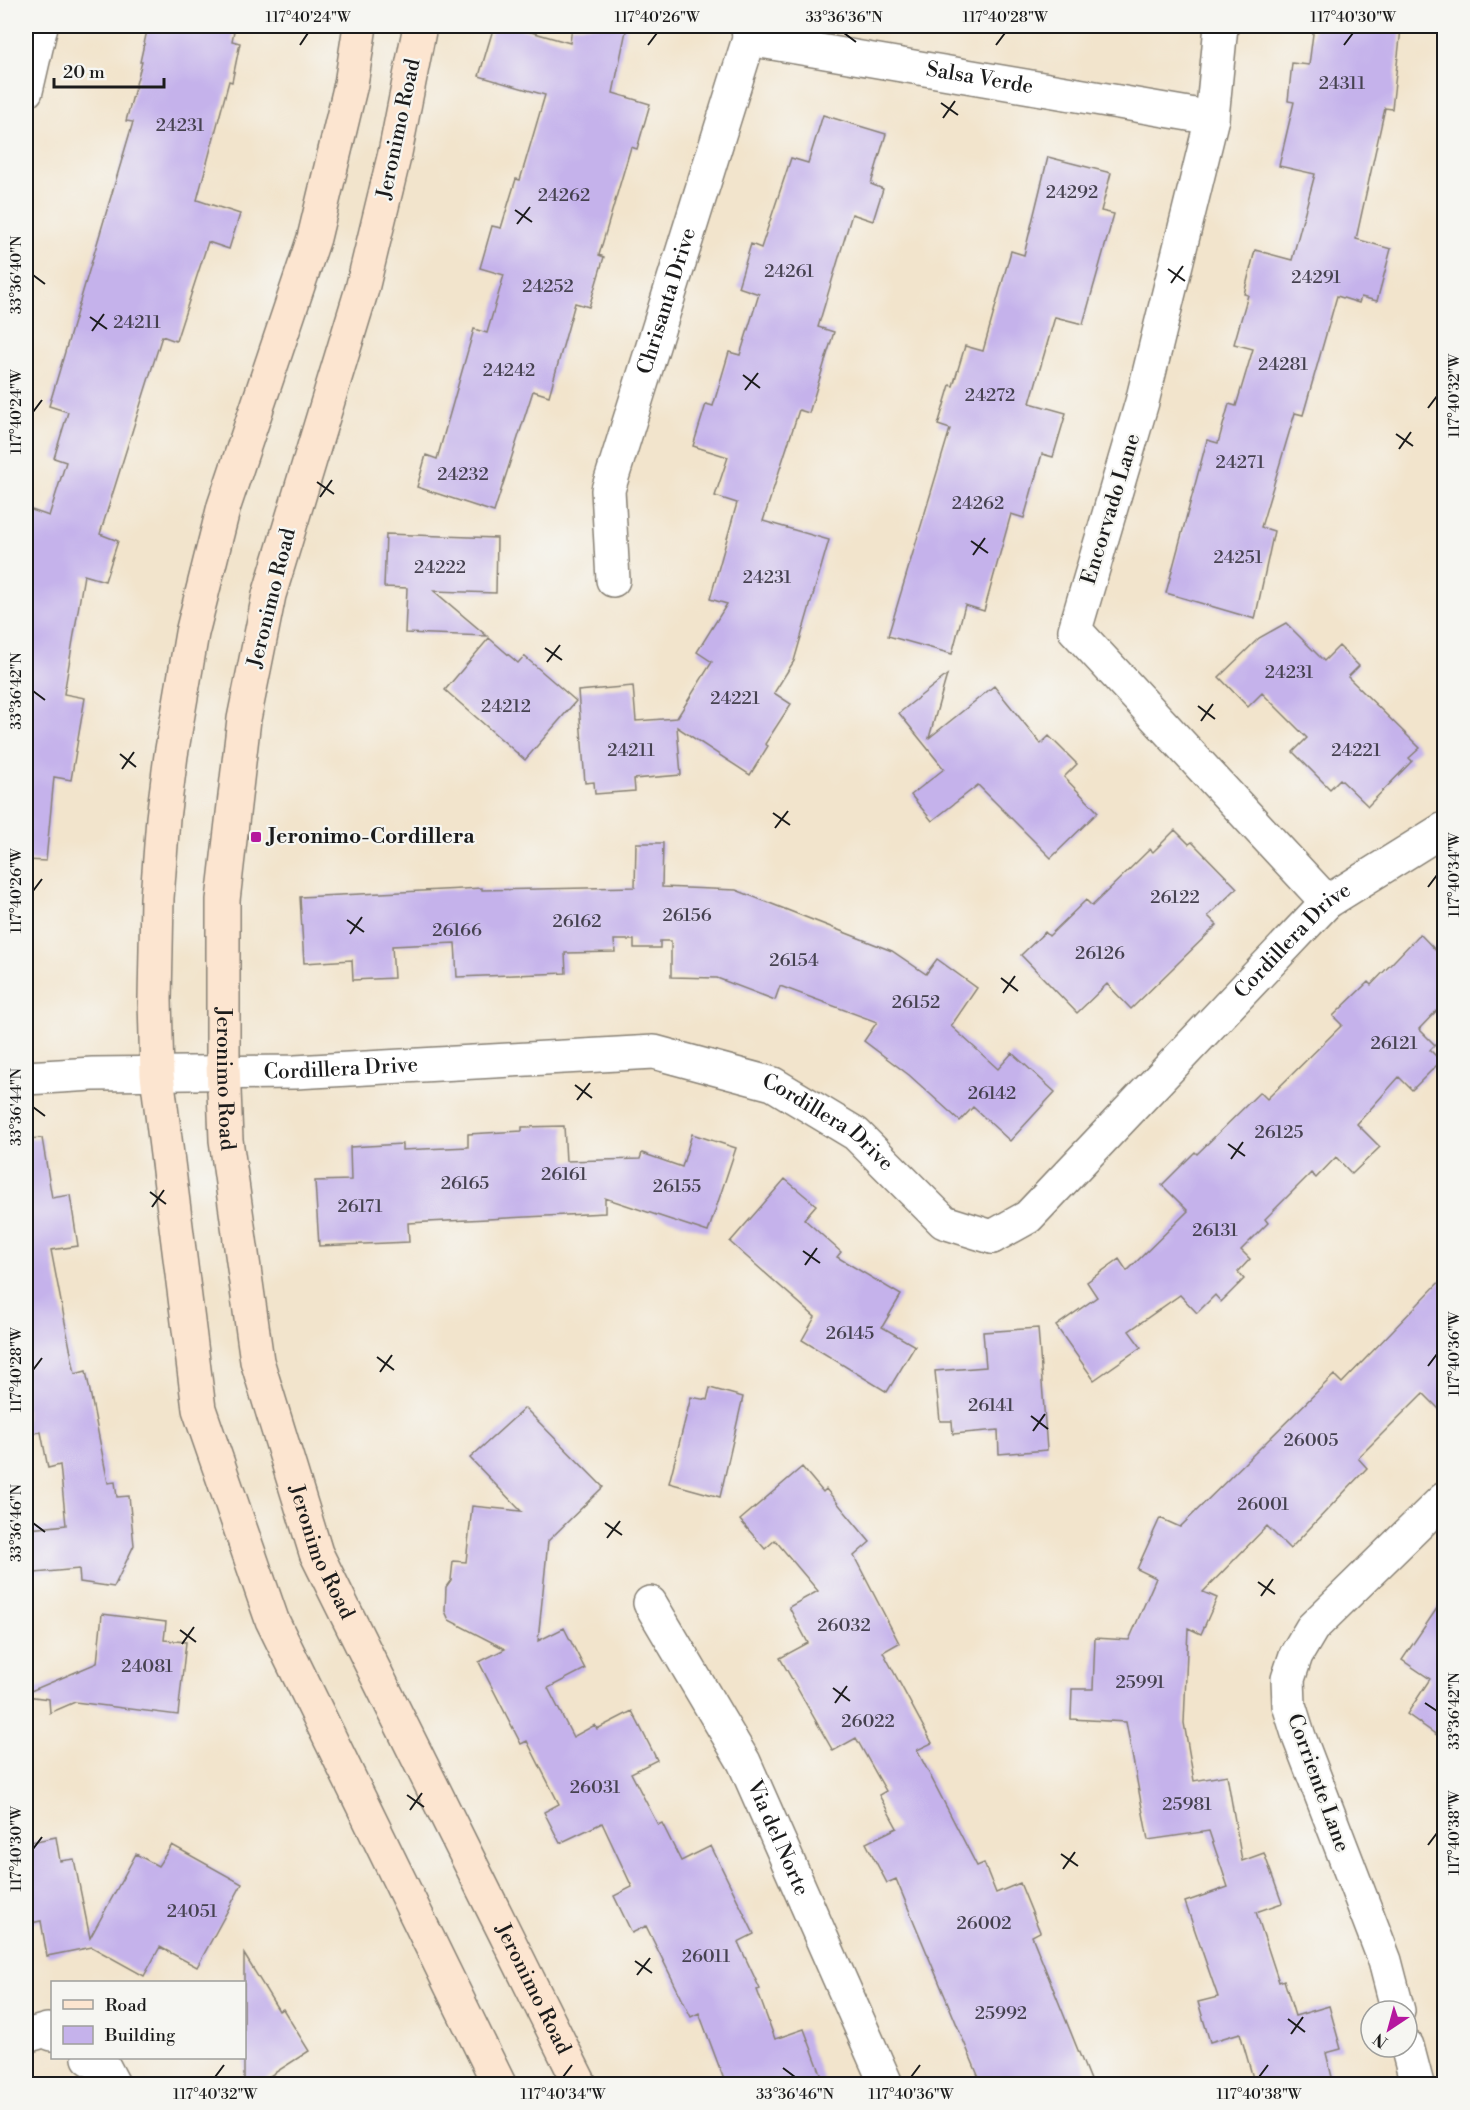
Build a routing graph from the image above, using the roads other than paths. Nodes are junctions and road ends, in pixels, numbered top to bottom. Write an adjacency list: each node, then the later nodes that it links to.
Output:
1 (41, 26): 6 (street)
2 (360, 26): 12 (main road)
3 (420, 26): 11 (main road, Jeronimo Road)
4 (1221, 26): 7 (street, Encorvado Lane)
5 (748, 32): 7 (street, Salsa Verde); 8 (street, Chrisanta Drive)
6 (26, 92)
7 (1212, 118): 10 (street, Encorvado Lane)
8 (613, 580)
9 (1444, 829): 10 (street, Cordillera Drive)
10 (1327, 902): 11 (street, Cordillera Drive)
11 (223, 1073): 12 (street, Cordillera Drive); 21 (main road, Jeronimo Road)
12 (157, 1075): 13 (street, Cordillera Drive); 20 (main road)
13 (26, 1078)
14 (1444, 1499): 16 (street, Corriente Lane)
15 (650, 1603): 22 (street, Via del Norte)
16 (1395, 1999)
17 (91, 2059): 19 (street)
18 (1410, 2059): 23 (street)
19 (113, 2085)
20 (500, 2085)
21 (580, 2085)
22 (886, 2085)
23 (1417, 2085)

